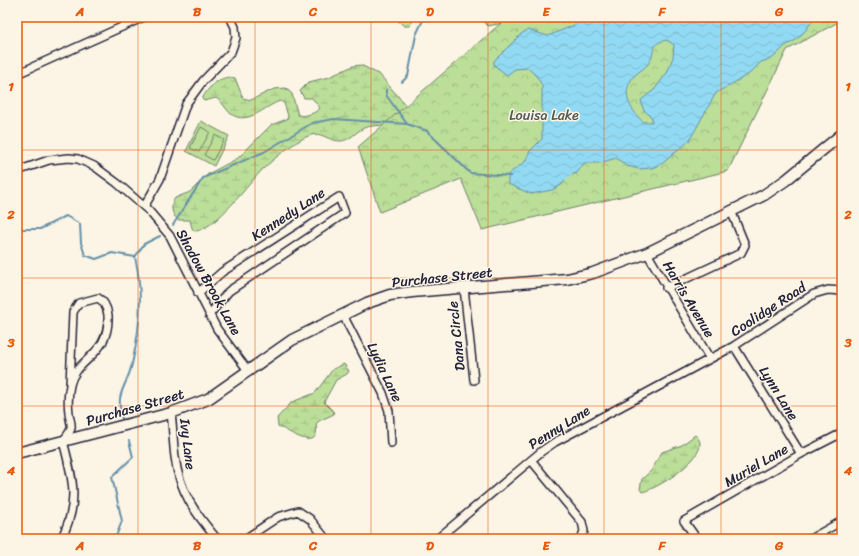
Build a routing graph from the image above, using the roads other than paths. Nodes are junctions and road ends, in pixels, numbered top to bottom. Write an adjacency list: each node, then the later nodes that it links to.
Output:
1 (144, 17): 3 (street)
2 (230, 17): 6 (street)
3 (17, 74)
4 (842, 134): 7 (main road, Purchase Street)
5 (17, 171): 6 (street, Shadow Brook Lane)
6 (144, 207): 12 (street, Shadow Brook Lane)
7 (732, 213): 8 (main road, Purchase Street); 10 (street)
8 (647, 253): 9 (main road, Purchase Street); 10 (street, Harris Avenue)
9 (464, 288): 14 (main road, Purchase Street); 18 (street, Dana Circle)
10 (666, 288): 16 (street, Harris Avenue)
11 (842, 291): 15 (street, Coolidge Road)
12 (198, 293): 13 (street, Shadow Brook Lane); 13 (street, Kennedy Lane)
13 (209, 315): 17 (street, Shadow Brook Lane)
14 (343, 315): 17 (main road, Purchase Street); 23 (street, Lydia Lane)
15 (734, 346): 16 (street, Coolidge Road); 25 (street, Lynn Lane)
16 (710, 359): 26 (street, Penny Lane)
17 (249, 372): 20 (main road, Purchase Street)
18 (474, 380)
19 (70, 385): 19 (street); 22 (street)
20 (171, 413): 22 (main road, Purchase Street); 29 (street, Ivy Lane)
21 (842, 433): 25 (street, Muriel Lane)
22 (63, 441): 24 (main road, Purchase Street); 28 (street)
23 (391, 443)
24 (17, 453)
25 (801, 454): 34 (street, Muriel Lane)
26 (531, 460): 32 (street, Penny Lane); 33 (street)
27 (842, 521): 35 (street)
28 (61, 539)
29 (217, 539)
30 (245, 539): 31 (street)
31 (326, 539)
32 (437, 539)
33 (581, 539)
34 (696, 539)
35 (810, 539)

